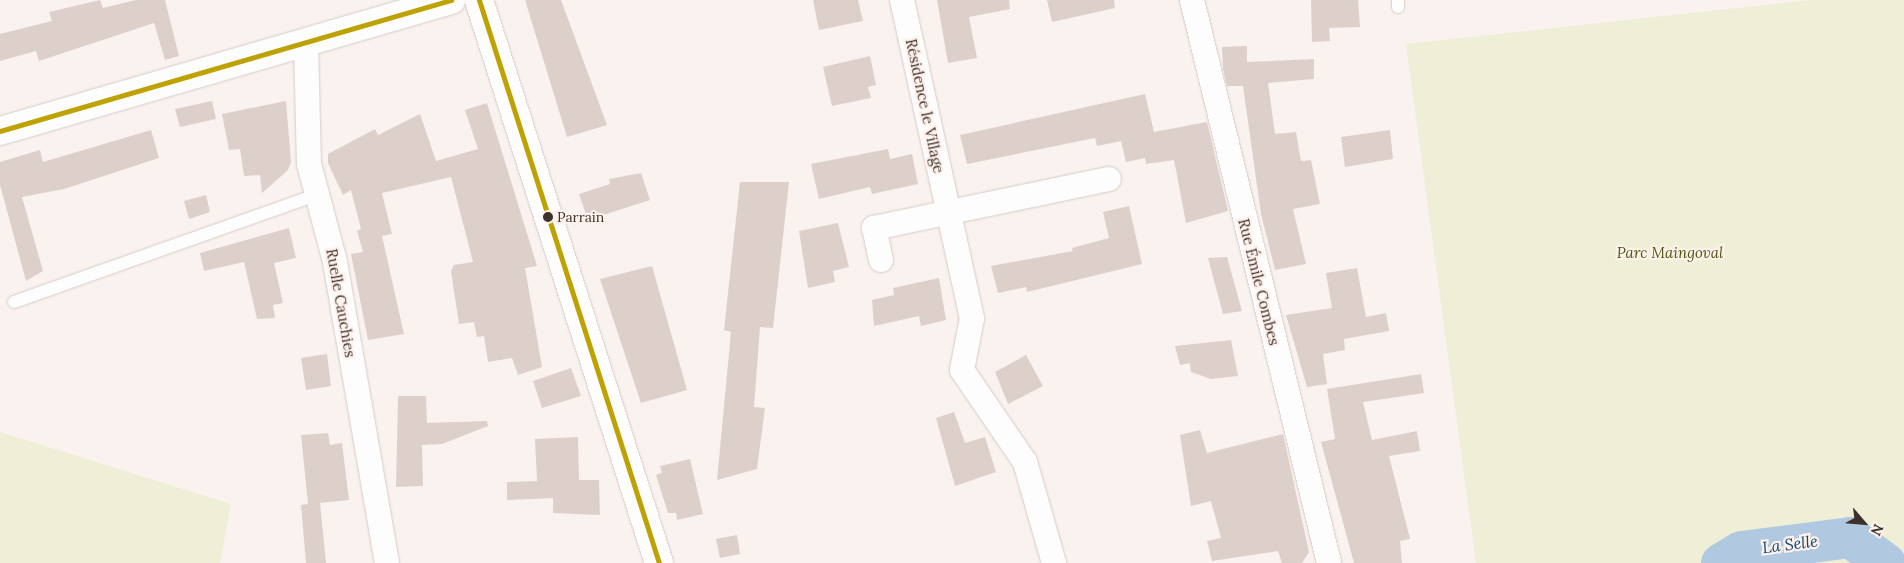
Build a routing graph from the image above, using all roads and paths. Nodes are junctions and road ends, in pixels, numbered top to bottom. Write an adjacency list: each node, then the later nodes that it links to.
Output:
1 (451, 0): 5 (main road)
2 (479, 0): 13 (main road)
3 (902, 0): 9 (street, Résidence le Village)
4 (1192, 0): 15 (street, Rue Émile Combes)
5 (306, 43): 6 (main road); 8 (street, Ruelle Cauchies)
6 (0, 131)
7 (1109, 179): 9 (street)
8 (316, 195): 11 (lane); 12 (street, Ruelle Cauchies)
9 (948, 213): 10 (street); 14 (street, Résidence le Village)
10 (881, 260)
11 (14, 302)
12 (387, 563)
13 (659, 563)
14 (1054, 563)
15 (1329, 563)

